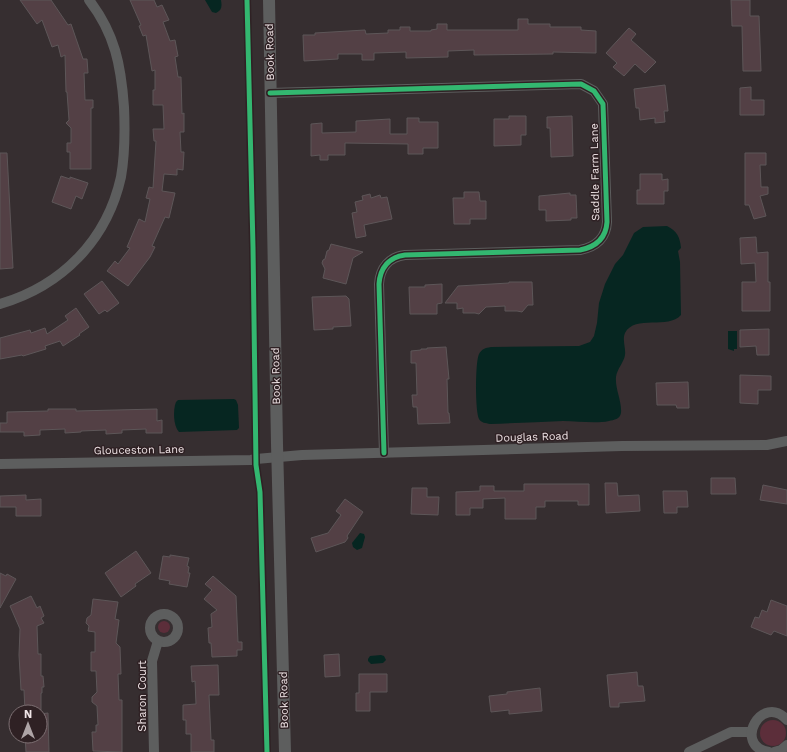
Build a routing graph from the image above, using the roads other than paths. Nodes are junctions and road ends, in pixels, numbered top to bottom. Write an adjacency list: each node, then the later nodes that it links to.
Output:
1 (89, 0): 4 (street)
2 (269, 0): 3 (street, Book Road)
3 (270, 93): 6 (street, Saddle Farm Lane); 7 (street, Book Road)
4 (0, 304)
5 (787, 441): 6 (street, Douglas Road)
6 (384, 453): 7 (street, Douglas Road)
7 (277, 457): 8 (street, Glouceston Lane); 14 (street, Book Road)
8 (0, 464)
9 (158, 641): 13 (street, Sharon Court)
10 (787, 720): 11 (street)
11 (751, 732): 15 (street); 16 (street)
12 (787, 744): 17 (street)
13 (154, 752)
14 (285, 752)
15 (689, 752)
16 (769, 752)
17 (774, 752)

